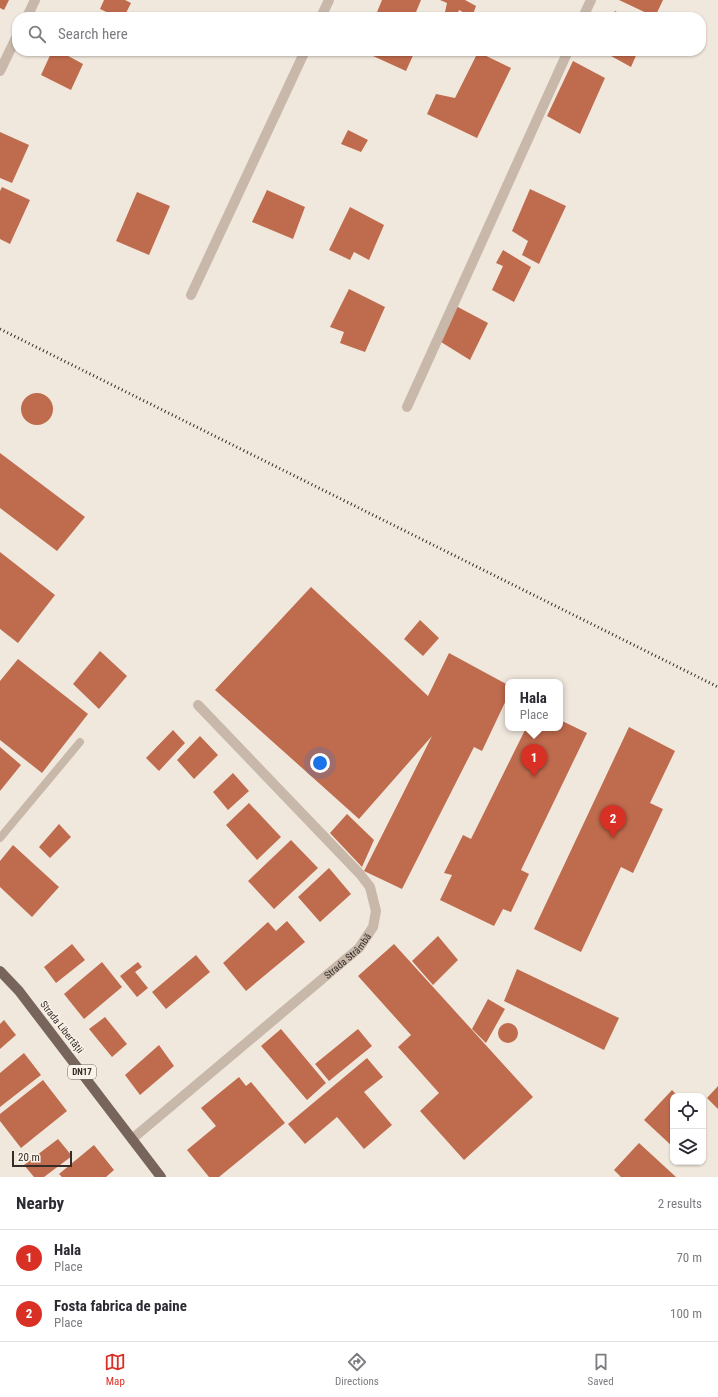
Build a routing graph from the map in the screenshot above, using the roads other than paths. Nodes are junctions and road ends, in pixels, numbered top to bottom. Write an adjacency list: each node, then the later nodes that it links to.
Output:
1 (35, 0): 4 (street)
2 (329, 0): 5 (street)
3 (591, 0): 6 (street)
4 (29, 12)
5 (323, 12)
6 (586, 12)
7 (12, 46): 10 (street)
8 (303, 56): 11 (street)
9 (566, 56): 12 (street)
10 (0, 71)
11 (191, 295)
12 (407, 407)
13 (198, 705): 17 (street, Strada Strâmbă)
14 (80, 742): 15 (lane)
15 (0, 838)
16 (0, 971): 17 (main road, Strada Libertății / DN17)
17 (132, 1139): 18 (main road, Strada Libertății / DN17)
18 (161, 1177)

